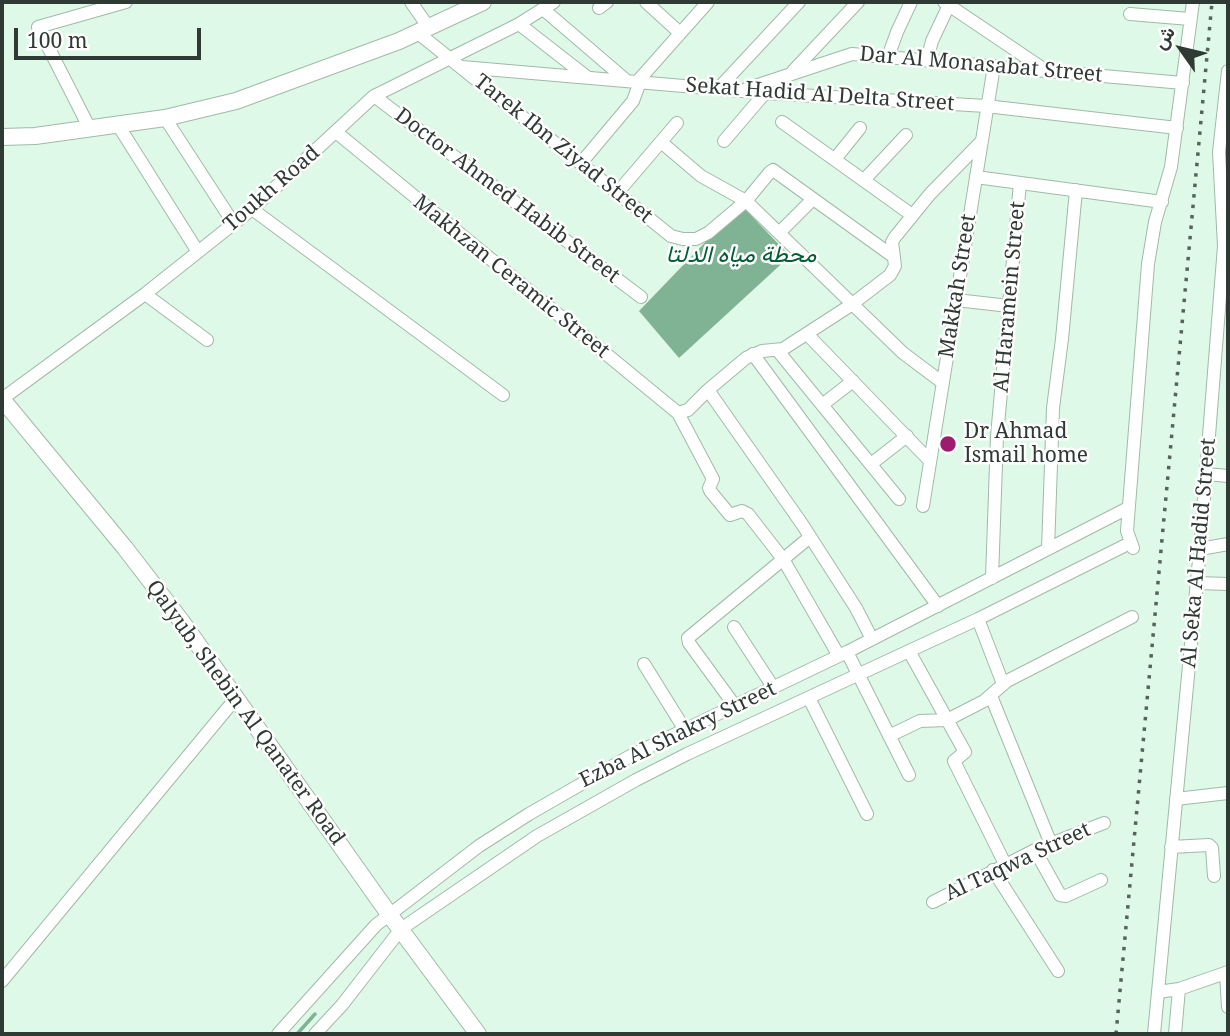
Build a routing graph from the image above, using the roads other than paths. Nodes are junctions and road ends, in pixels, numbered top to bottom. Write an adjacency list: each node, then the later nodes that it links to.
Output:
1 (126, 2): 38 (street)
2 (411, 2): 16 (street, Tarek Ibn Ziyad Street)
3 (483, 2): 16 (main road)
4 (554, 2): 12 (street, Toukh Road)
5 (646, 2): 17 (street)
6 (708, 2): 17 (street)
7 (799, 2): 29 (street)
8 (858, 2): 25 (street)
9 (911, 2): 18 (street)
10 (1193, 2): 14 (street)
11 (947, 4): 20 (street); 23 (street)
12 (543, 9): 15 (street, Toukh Road); 27 (street)
13 (1130, 13): 14 (street)
14 (1191, 19): 28 (street)
15 (519, 24): 19 (street, Toukh Road); 26 (street)
16 (424, 31): 19 (street, Tarek Ibn Ziyad Street); 34 (main road)
17 (680, 33): 27 (street)
18 (888, 57): 20 (street, Dar Al Monasabat Street); 25 (street, Dar Al Monasabat Street)
19 (451, 58): 22 (street, Tarek Ibn Ziyad Street); 32 (street, Toukh Road)
20 (927, 60): 21 (street, Dar Al Monasabat Street)
21 (994, 66): 23 (street, Dar Al Monasabat Street); 33 (street, Makkah Street)
22 (462, 67): 26 (street, Sekat Hadid Al Delta Street); 48 (street, Tarek Ibn Ziyad Street)
23 (1046, 71): 28 (street, Dar Al Monasabat Street)
24 (1228, 71): 58 (street, Al Seka Al Hadid Street)
25 (790, 74): 30 (street, Dar Al Monasabat Street)
26 (587, 78): 27 (street, Sekat Hadid Al Delta Street)
27 (635, 82): 29 (street, Sekat Hadid Al Delta Street); 48 (street)
28 (1183, 83): 40 (street)
29 (718, 89): 30 (street, Sekat Hadid Al Delta Street)
30 (743, 91): 31 (street, Sekat Hadid Al Delta Street)
31 (765, 93): 33 (street, Sekat Hadid Al Delta Street); 44 (street)
32 (373, 96): 41 (street, Toukh Road); 66 (street, Doctor Ahmed Habib Street)
33 (986, 106): 40 (street, Sekat Hadid Al Delta Street); 46 (street, Makkah Street)
34 (165, 118): 37 (main road); 60 (street)
35 (782, 122): 47 (street)
36 (677, 123): 45 (street)
37 (118, 125): 38 (main road); 63 (street)
38 (90, 128): 43 (main road)
39 (860, 128): 47 (street)
40 (1177, 128): 56 (street)
41 (337, 132): 57 (street, Toukh Road); 81 (street, Makhzan Ceramic Street)
42 (906, 135): 50 (street)
43 (2, 138)
44 (724, 141)
45 (661, 142): 53 (street); 55 (street)
46 (981, 142): 49 (street, Makkah Street); 59 (street)
47 (835, 159): 50 (street)
48 (581, 163): 53 (street, Tarek Ibn Ziyad Street)
49 (976, 177): 51 (street); 67 (street, Makkah Street)
50 (864, 180): 59 (street)
51 (1020, 183): 52 (street); 69 (street, Al Haramein Street)
52 (1076, 190): 56 (street); 93 (street)
53 (618, 192): 55 (street, Tarek Ibn Ziyad Street)
54 (813, 199): 55 (street, Tarek Ibn Ziyad Street); 61 (street); 64 (street)
55 (746, 201): 61 (street)
56 (1162, 202): 89 (street)
57 (252, 209): 60 (street, Toukh Road); 78 (street)
58 (1226, 213): 62 (street, Al Seka Al Hadid Street)
59 (912, 215): 64 (street)
60 (234, 224): 63 (street, Toukh Road)
61 (779, 233): 68 (street)
62 (1226, 246): 70 (street, Al Seka Al Hadid Street)
63 (198, 252): 65 (street, Toukh Road)
64 (894, 257): 68 (street)
65 (145, 294): 72 (street); 79 (street, Toukh Road)
66 (641, 297)
67 (956, 300): 69 (street); 76 (street, Makkah Street)
68 (851, 304): 71 (street); 76 (street)
69 (1009, 306): 95 (street, Al Haramein Street)
70 (1223, 316): 85 (street, Al Seka Al Hadid Street)
71 (807, 334): 73 (street); 75 (street)
72 (207, 340)
73 (778, 351): 74 (street); 80 (street)
74 (753, 354): 77 (street); 98 (street)
75 (853, 381): 80 (street); 82 (street)
76 (943, 383): 83 (street, Makkah Street)
77 (708, 390): 81 (street); 90 (street)
78 (503, 395)
79 (2, 399): 110 (main road, Qalyub, Shebin Al Qanater Road)
80 (822, 405): 84 (street)
81 (683, 412): 94 (street)
82 (907, 436): 83 (street); 84 (street)
83 (930, 461): 88 (street, Makkah Street)
84 (871, 464): 87 (street)
85 (1206, 474): 86 (street); 92 (street, Al Seka Al Hadid Street)
86 (1228, 476)
87 (900, 499)
88 (923, 506)
89 (1128, 508): 93 (street, Ezba Al Shakry Street); 100 (street, Ezba Al Shakry Street)
90 (810, 537): 94 (street); 102 (street)
91 (1228, 544): 92 (street)
92 (1200, 549): 96 (street, Al Seka Al Hadid Street)
93 (1048, 550): 95 (street, Ezba Al Shakry Street)
94 (783, 559): 104 (street); 112 (street)
95 (992, 578): 98 (street, Ezba Al Shakry Street)
96 (1197, 583): 97 (street); 118 (street, Al Seka Al Hadid Street)
97 (1228, 584)
98 (938, 606): 102 (street, Ezba Al Shakry Street)
99 (1132, 617): 107 (street)
100 (978, 619): 103 (street, Ezba Al Shakry Street); 107 (street)
101 (734, 627): 108 (street)
102 (872, 639): 104 (street, Ezba Al Shakry Street)
103 (909, 651): 106 (street, Ezba Al Shakry Street); 113 (street)
104 (843, 654): 106 (street); 108 (street, Ezba Al Shakry Street)
105 (644, 664): 114 (street)
106 (858, 675): 111 (street, Ezba Al Shakry Street); 115 (street)
107 (1003, 684): 109 (street)
108 (774, 687): 112 (street, Ezba Al Shakry Street)
109 (991, 696): 113 (street); 121 (street)
110 (236, 698): 129 (main road, Qalyub, Shebin Al Qanater Road); 133 (street)
111 (809, 698): 119 (street); 130 (street, Ezba Al Shakry Street)
112 (735, 706): 114 (street, Ezba Al Shakry Street)
113 (947, 720): 115 (street); 124 (street)
114 (685, 730): 129 (street, Ezba Al Shakry Street)
115 (889, 736): 116 (street)
116 (909, 775)
117 (1228, 793): 118 (street)
118 (1176, 799): 122 (street, Al Seka Al Hadid Street)
119 (867, 814)
120 (1104, 823): 121 (street, Al Taqwa Street)
121 (1051, 844): 123 (street, Al Taqwa Street)
122 (1171, 847): 126 (street); 135 (street, Al Seka Al Hadid Street)
123 (1035, 850): 124 (street, Al Taqwa Street); 127 (street)
124 (1005, 864): 125 (street, Al Taqwa Street)
125 (993, 870): 128 (street, Al Taqwa Street); 131 (street)
126 (1214, 876)
127 (1101, 880)
128 (933, 902)
129 (389, 914): 130 (main road, Qalyub, Shebin Al Qanater Road); 137 (street, Ezba Al Shakry Street)
130 (401, 929): 138 (street, Ezba Al Shakry Street); 139 (main road, Qalyub, Shebin Al Qanater Road)
131 (1058, 971)
132 (1227, 973): 134 (street); 136 (street)
133 (2, 981)
134 (1179, 989): 135 (street); 141 (street)
135 (1158, 992): 140 (street, Al Seka Al Hadid Street)
136 (1228, 1007)
137 (278, 1034)
138 (314, 1034)
139 (478, 1034)
140 (1154, 1034)
141 (1175, 1034)

